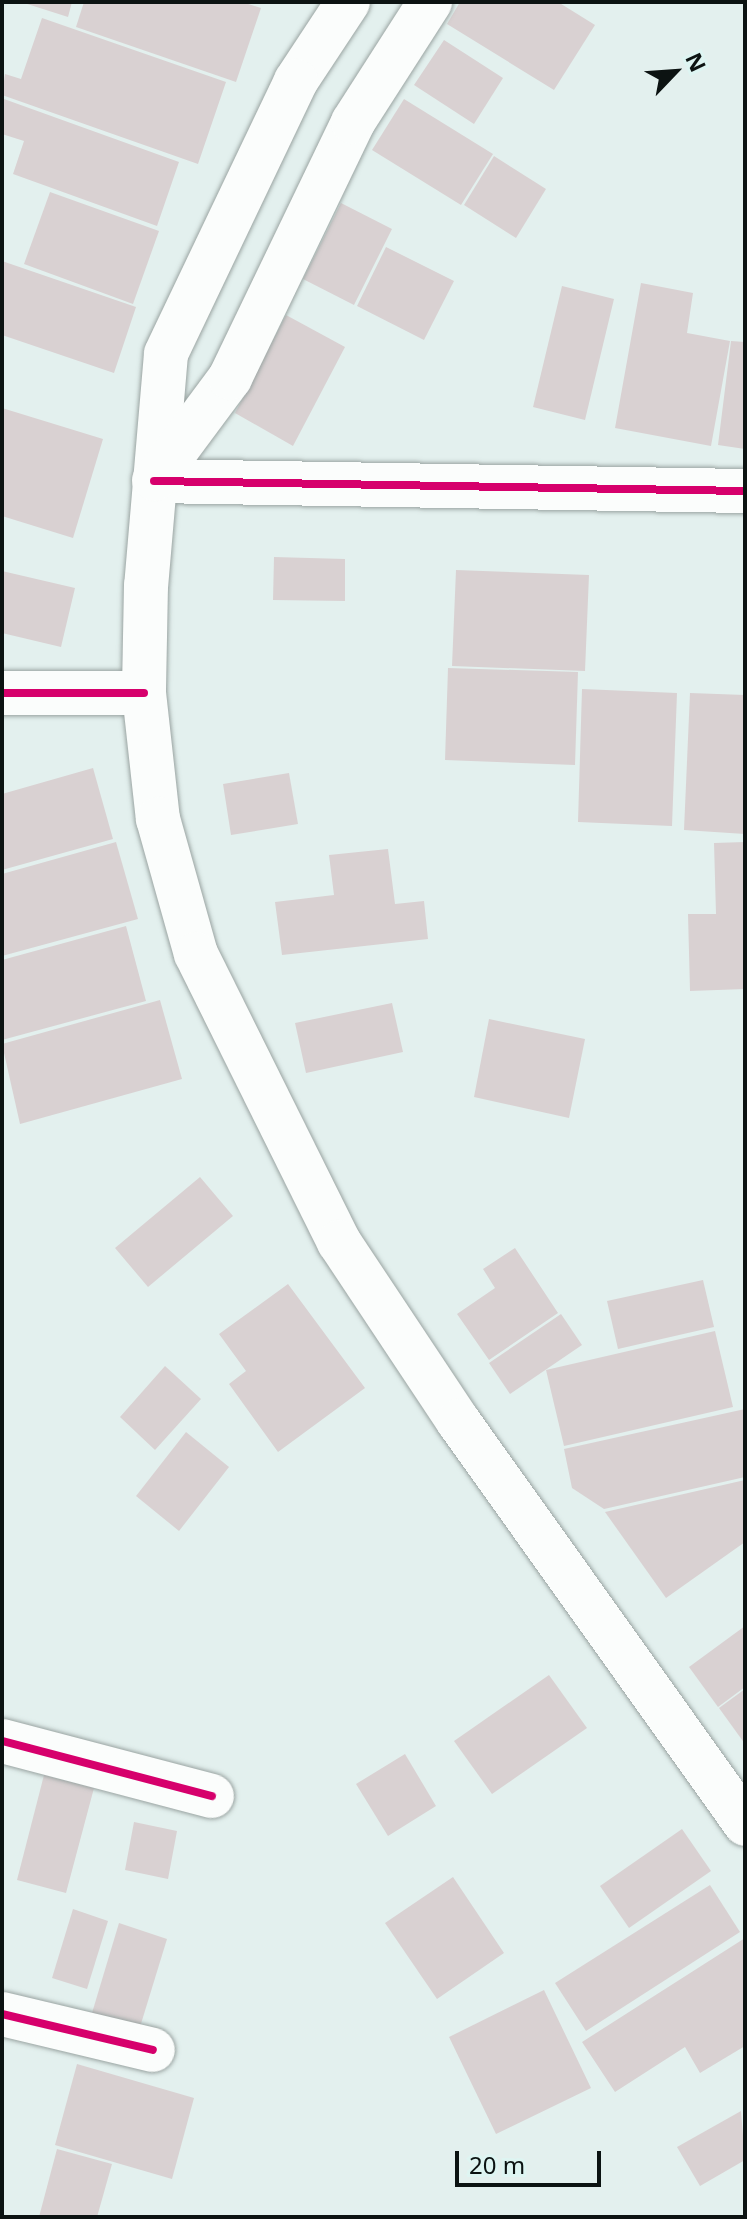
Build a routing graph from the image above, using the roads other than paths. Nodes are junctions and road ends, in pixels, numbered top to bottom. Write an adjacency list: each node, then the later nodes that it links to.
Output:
1 (348, 2): 3 (main road)
2 (430, 2): 3 (main road)
3 (154, 481): 4 (main road); 6 (main road)
4 (745, 491)
5 (2, 693): 6 (main road)
6 (144, 693): 9 (main road)
7 (2, 1741): 8 (main road)
8 (212, 1796)
9 (745, 1824)
10 (2, 2014): 11 (main road)
11 (153, 2050)

